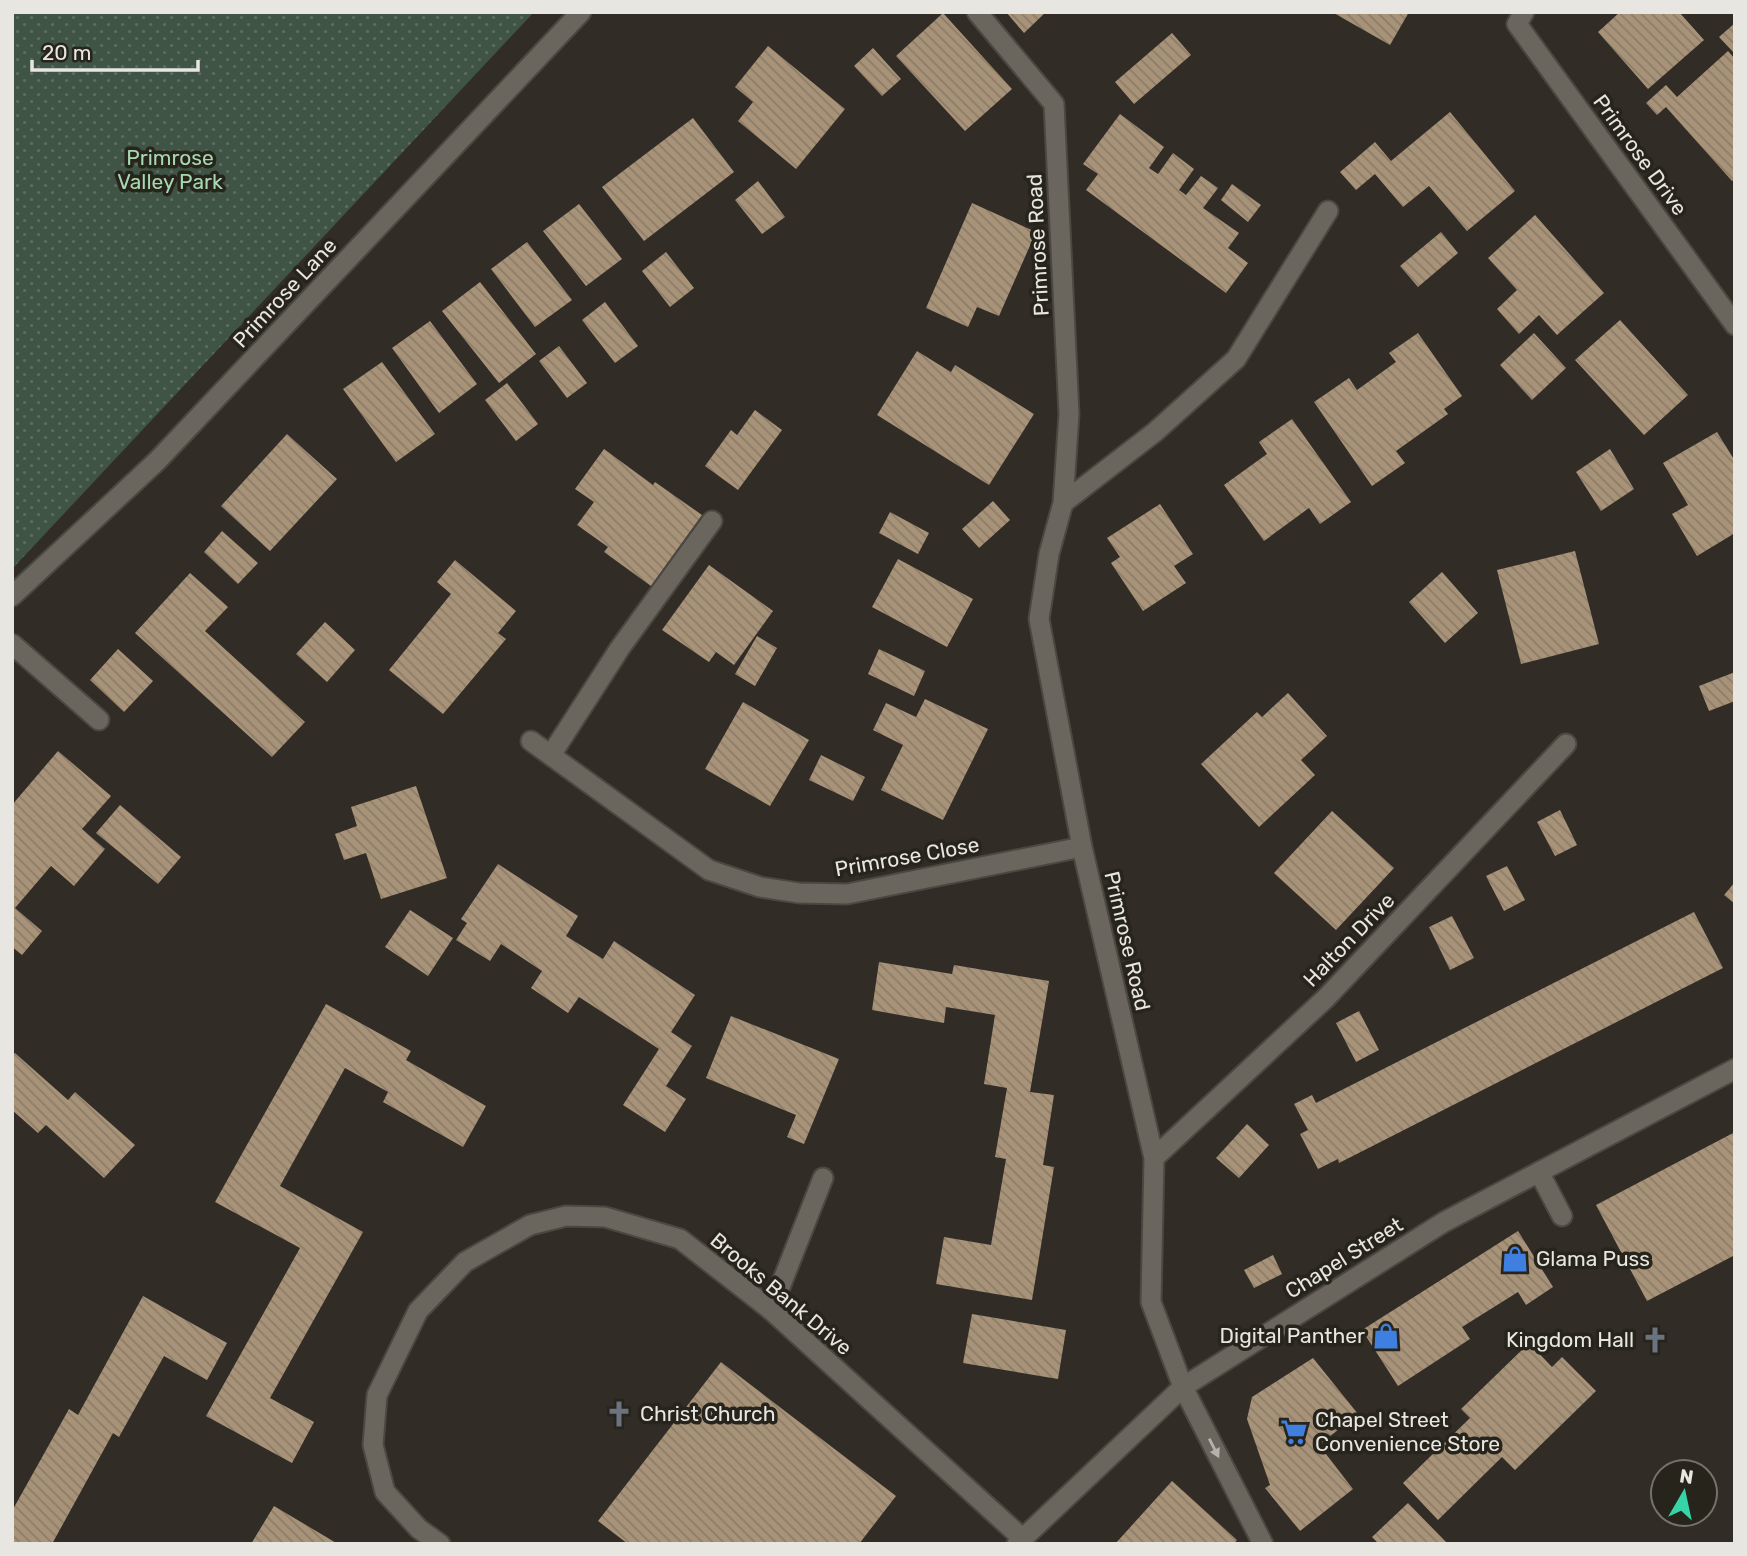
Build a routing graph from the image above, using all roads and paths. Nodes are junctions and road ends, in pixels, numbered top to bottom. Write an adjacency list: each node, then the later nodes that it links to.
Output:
1 (581, 12): 8 (street, Primrose Lane)
2 (977, 12): 6 (street, Primrose Road)
3 (1524, 12): 5 (street, Primrose Drive)
4 (1328, 211): 6 (street)
5 (1735, 325)
6 (1063, 503): 14 (street, Primrose Road)
7 (712, 521): 13 (street)
8 (12, 596)
9 (12, 644): 10 (street)
10 (99, 720)
11 (531, 741): 13 (street, Primrose Close)
12 (1566, 744): 16 (street, Halton Drive)
13 (551, 755): 14 (street, Primrose Close)
14 (1082, 847): 16 (street, Primrose Road)
15 (1735, 1069): 17 (street, Chapel Street)
16 (1154, 1158): 21 (street, Primrose Road)
17 (1539, 1172): 19 (street); 21 (street, Chapel Street)
18 (824, 1178): 20 (street)
19 (1562, 1216)
20 (772, 1310): 22 (street, Brooks Bank Drive); 23 (street, Brooks Bank Drive)
21 (1183, 1387): 22 (street, Chapel Street); 24 (street, Primrose Road, one-way to 24)
22 (1020, 1541)
23 (440, 1544)
24 (1263, 1544)

